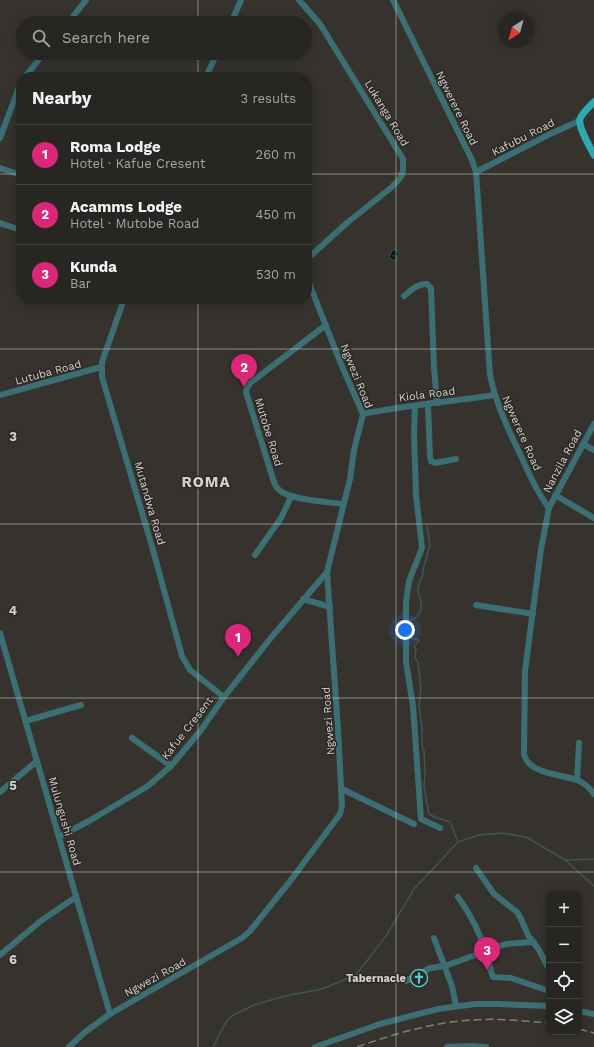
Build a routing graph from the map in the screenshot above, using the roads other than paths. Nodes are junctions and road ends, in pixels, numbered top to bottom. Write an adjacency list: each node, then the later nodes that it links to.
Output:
1 (86, 0): 5 (street)
2 (241, 0): 6 (street)
3 (299, 0): 21 (street, Lukanga Road)
4 (393, 0): 17 (street, Ngwerere Road)
5 (73, 16)
6 (234, 16)
7 (38, 60): 9 (street)
8 (214, 60): 10 (street)
9 (29, 72)
10 (208, 72)
11 (16, 95): 14 (street)
12 (594, 102): 13 (main road)
13 (580, 121): 15 (main road); 17 (street, Kafubu Road)
14 (0, 138)
15 (594, 155)
16 (0, 168): 18 (street)
17 (476, 172): 28 (street, Ngwerere Road)
18 (16, 173)
19 (0, 223): 20 (street)
20 (16, 228)
21 (312, 254)
22 (312, 290): 25 (street, Ngwezi Road)
23 (404, 296): 29 (street)
24 (122, 304): 26 (street, Mutandwa Road)
25 (326, 325): 32 (street, Ngwezi Road); 38 (street, Mutobe Road)
26 (101, 367): 27 (street, Lutuba Road); 49 (street, Mutandwa Road)
27 (0, 395)
28 (494, 395): 29 (street, Kiola Road); 40 (street, Ngwerere Road)
29 (437, 403): 30 (street, Kiola Road)
30 (428, 405): 31 (street, Kiola Road); 36 (street)
31 (415, 406): 32 (street, Kiola Road); 61 (street)
32 (363, 414): 39 (street, Ngwezi Road)
33 (594, 424): 34 (street, Nanzila Road)
34 (583, 444): 35 (street); 37 (street, Nanzila Road)
35 (594, 450)
36 (456, 460)
37 (555, 495): 40 (street, Nanzila Road); 41 (street)
38 (291, 497): 39 (street); 42 (street)
39 (343, 504): 43 (street, Ngwezi Road)
40 (549, 508): 47 (street)
41 (594, 518)
42 (256, 555)
43 (327, 572): 44 (street, Kafue Cresent); 46 (street, Ngwezi Road)
44 (303, 599): 46 (street); 49 (street, Kafue Cresent)
45 (476, 605): 47 (street)
46 (330, 607): 57 (street, Ngwezi Road)
47 (532, 614): 56 (street)
48 (0, 633): 51 (street, Mulungushi Road)
49 (224, 697): 55 (street, Kafue Cresent)
50 (81, 705): 51 (street)
51 (26, 722): 54 (street, Mulungushi Road)
52 (132, 738): 55 (street)
53 (579, 742): 56 (street)
54 (37, 761): 58 (street); 62 (street, Mulungushi Road)
55 (171, 766): 62 (street, Kafue Cresent)
56 (577, 780): 59 (street)
57 (342, 790): 60 (street); 77 (street, Ngwezi Road)
58 (0, 792)
59 (594, 794)
60 (414, 824)
61 (440, 828)
62 (59, 837): 64 (street, Mulungushi Road)
63 (476, 868): 67 (street)
64 (76, 897): 69 (street); 77 (street, Mulungushi Road)
65 (458, 897): 68 (street)
66 (434, 938): 71 (street)
67 (534, 942): 68 (street); 70 (street)
68 (486, 951): 71 (street); 73 (street)
69 (0, 955)
70 (546, 964)
71 (445, 966): 72 (street); 74 (street)
72 (406, 981)
73 (546, 990)
74 (456, 1006): 75 (street); 80 (street)
75 (546, 1006)
76 (582, 1012): 78 (street)
77 (110, 1014): 79 (street, Ngwezi Road)
78 (594, 1014)
79 (69, 1047)
80 (315, 1047)
81 (446, 1047): 82 (street)
82 (486, 1047)

